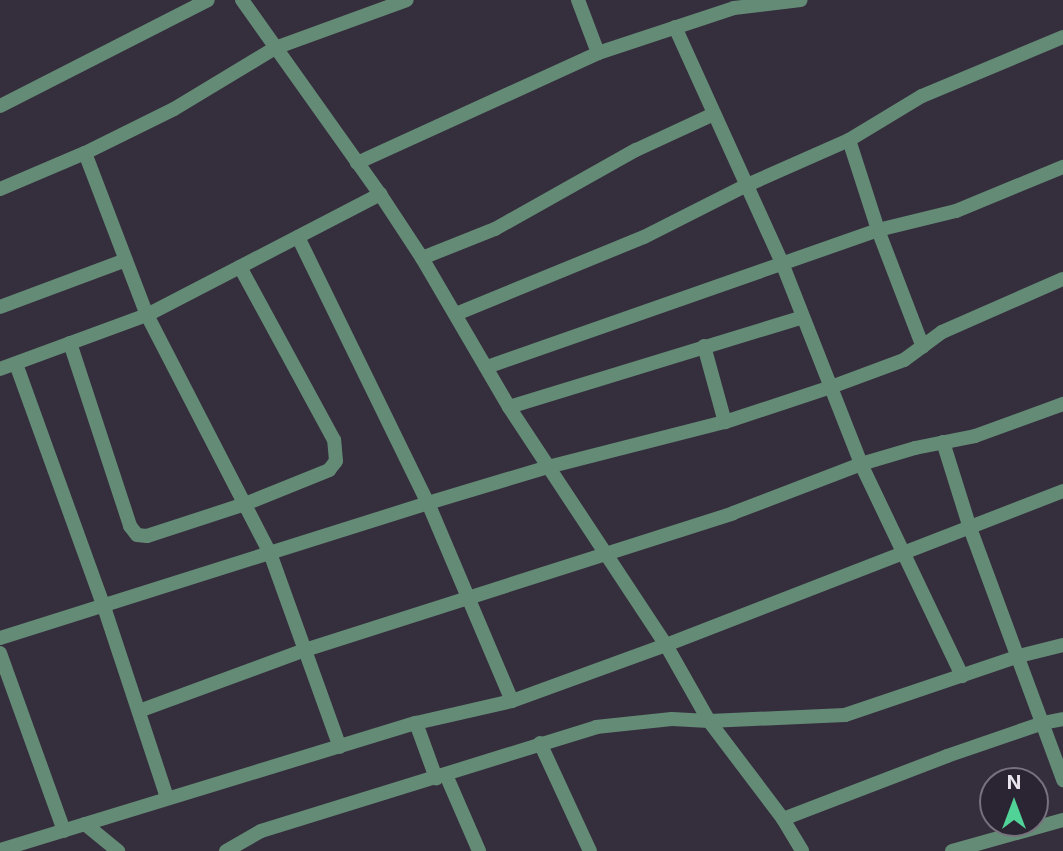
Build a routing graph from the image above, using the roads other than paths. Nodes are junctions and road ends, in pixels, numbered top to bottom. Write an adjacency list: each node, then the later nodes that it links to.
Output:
1 (208, 0): 10 (street)
2 (242, 0): 8 (street)
3 (407, 0): 8 (street)
4 (578, 0): 9 (street)
5 (801, 0): 6 (street)
6 (675, 27): 9 (street); 11 (street)
7 (1063, 37): 12 (street)
8 (275, 48): 13 (street); 14 (street)
9 (598, 53): 14 (street)
10 (0, 106)
11 (713, 114): 16 (street); 21 (street)
12 (849, 140): 16 (street); 19 (street)
13 (85, 153): 17 (street); 22 (street)
14 (356, 163): 18 (street)
15 (1063, 167): 19 (street)
16 (745, 186): 23 (street); 27 (street)
17 (0, 189)
18 (380, 194): 20 (street); 21 (street)
19 (878, 230): 23 (street); 32 (street)
20 (298, 237): 24 (street); 44 (street)
21 (422, 258): 27 (street)
22 (126, 260): 26 (street); 28 (street)
23 (782, 263): 29 (street); 34 (street)
24 (240, 267): 28 (street); 45 (street)
25 (1063, 279): 32 (street)
26 (0, 307)
27 (456, 314): 34 (street)
28 (147, 315): 30 (street); 45 (street)
29 (803, 317): 31 (street); 36 (street)
30 (70, 343): 33 (street); 45 (street)
31 (704, 346): 38 (street); 39 (street)
32 (923, 347): 36 (street)
33 (16, 364): 35 (street); 51 (street)
34 (487, 368): 38 (street)
35 (0, 369)
36 (831, 387): 39 (street); 41 (street)
37 (1063, 404): 40 (street)
38 (509, 407): 42 (street)
39 (725, 422): 42 (street)
40 (943, 442): 41 (street); 46 (street)
41 (861, 464): 48 (street); 49 (street)
42 (548, 467): 44 (street); 49 (street)
43 (1063, 491): 46 (street)
44 (428, 503): 47 (street); 50 (street)
45 (245, 504): 47 (street)
46 (970, 528): 48 (street); 57 (street)
47 (270, 553): 51 (street); 55 (street)
48 (902, 554): 53 (street); 58 (street)
49 (608, 555): 50 (street); 53 (street)
50 (470, 600): 55 (street); 59 (street)
51 (104, 607): 52 (street); 60 (street)
52 (0, 638)
53 (666, 645): 59 (street); 62 (street)
54 (1063, 645): 57 (street)
55 (305, 650): 60 (street); 66 (street)
56 (0, 653): 73 (street)
57 (1019, 656): 58 (street); 64 (street)
58 (962, 676): 62 (street)
59 (512, 701): 63 (street)
60 (139, 711): 69 (street)
61 (1063, 719): 64 (street)
62 (709, 721): 65 (street); 70 (street)
63 (416, 723): 66 (street); 67 (street)
64 (1043, 723): 68 (street); 70 (street)
65 (540, 743): 67 (street); 78 (street)
66 (340, 747): 69 (street)
67 (441, 776): 76 (street); 77 (street)
68 (1063, 780)
69 (167, 799): 72 (street)
70 (783, 819): 79 (street)
71 (1063, 820): 80 (street)
72 (85, 824): 73 (street); 75 (street)
73 (64, 831): 74 (street)
74 (0, 850)
75 (118, 851)
76 (226, 851)
77 (479, 851)
78 (590, 851)
79 (802, 851)
80 (951, 851)

